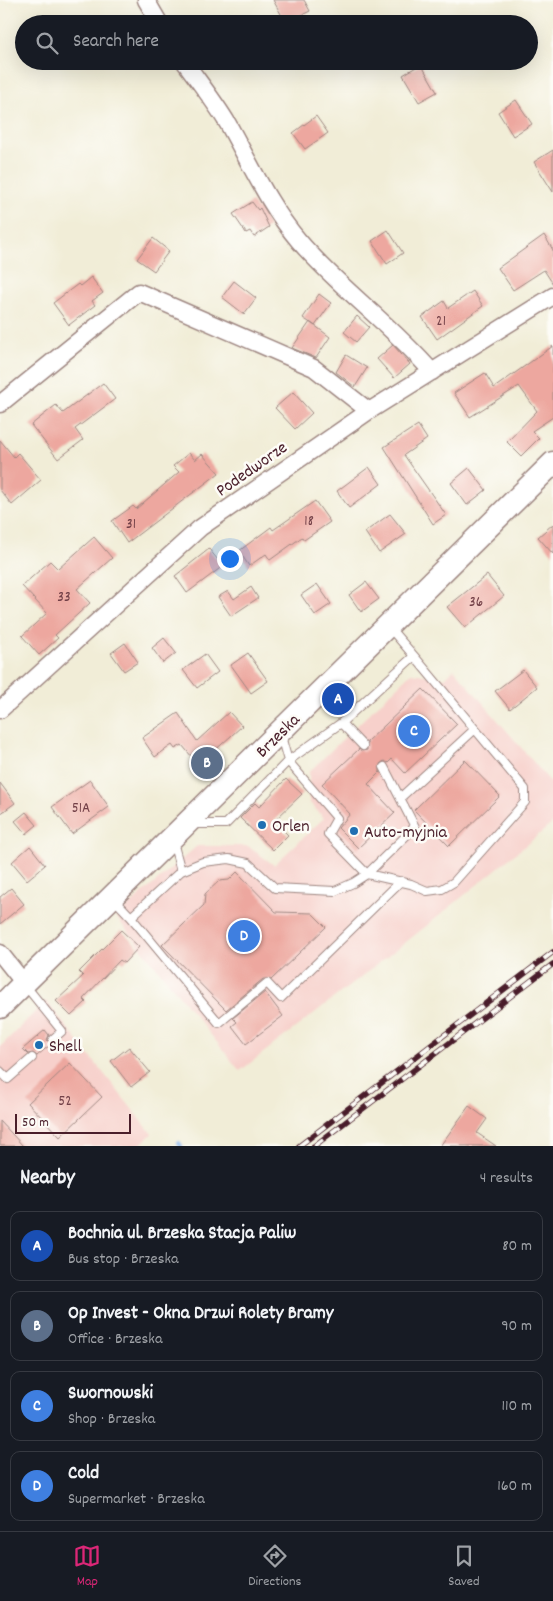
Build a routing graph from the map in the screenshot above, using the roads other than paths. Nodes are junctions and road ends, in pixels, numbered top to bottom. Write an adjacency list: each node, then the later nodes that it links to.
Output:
1 (146, 0): 2 (street)
2 (155, 15)
3 (190, 70): 5 (street)
4 (553, 296): 5 (street, Podedworze)
5 (432, 372): 7 (street, Podedworze)
6 (0, 404): 7 (street)
7 (369, 411): 11 (street, Podedworze)
8 (553, 463): 9 (main road, Brzeska)
9 (388, 625): 10 (lane); 14 (main road, Brzeska)
10 (414, 656): 12 (lane); 13 (lane)
11 (0, 710)
12 (341, 723): 15 (lane); 16 (lane)
13 (475, 729): 18 (lane); 22 (lane)
14 (280, 732): 16 (lane); 19 (main road, Brzeska)
15 (363, 746)
16 (288, 761): 19 (lane); 21 (lane)
17 (384, 767): 18 (lane)
18 (400, 798): 21 (lane)
19 (179, 831): 20 (lane); 23 (main road, Brzeska)
20 (181, 871): 21 (lane); 24 (lane)
21 (367, 874): 22 (lane)
22 (401, 881): 24 (lane)
23 (112, 896): 24 (lane); 26 (main road, Brzeska)
24 (131, 917)
25 (0, 954): 26 (street)
26 (24, 983): 27 (main road, Brzeska); 28 (lane)
27 (0, 1007)
28 (53, 1039)
29 (32, 1058): 30 (lane)
30 (0, 1071)

